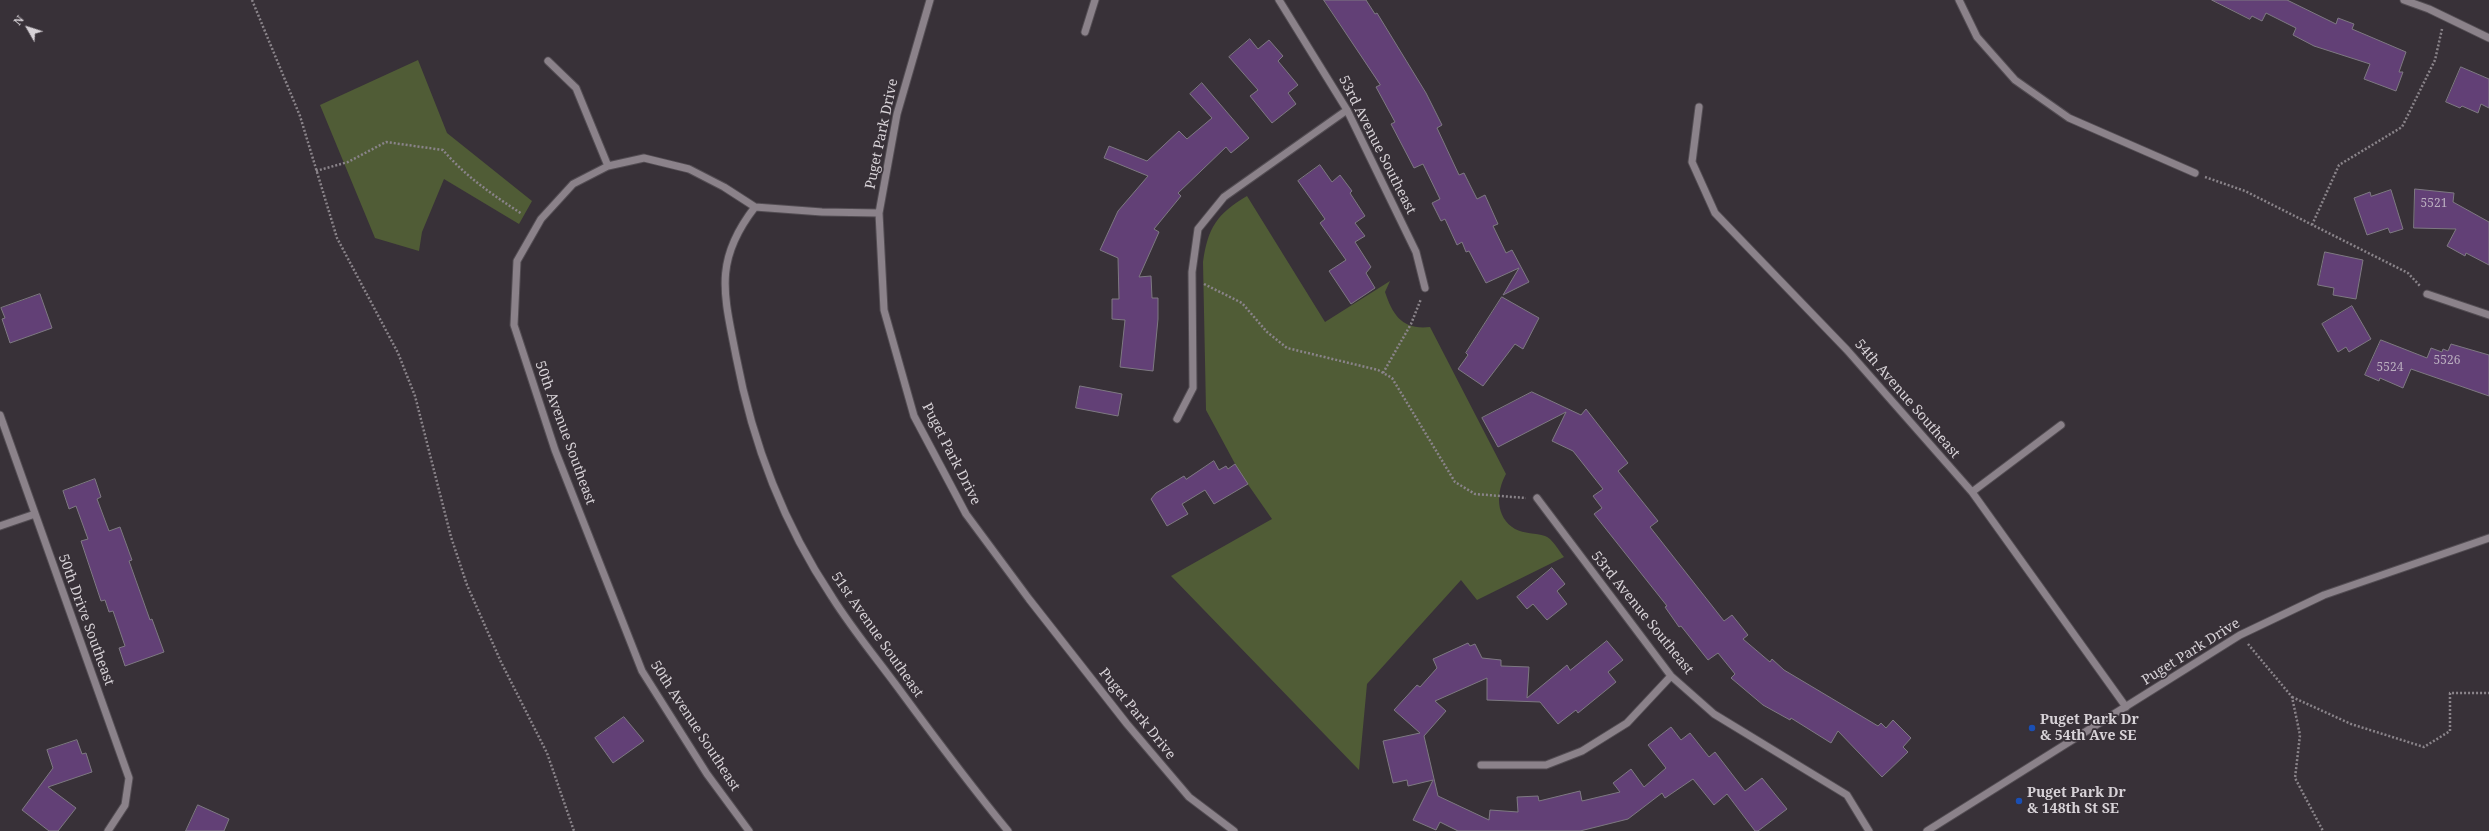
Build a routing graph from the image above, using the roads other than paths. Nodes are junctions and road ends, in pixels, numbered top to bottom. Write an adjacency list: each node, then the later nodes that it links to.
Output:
1 (930, 0): 14 (street, Puget Park Drive)
2 (1095, 0): 6 (street)
3 (1279, 0): 10 (street, 53rd Avenue Southeast)
4 (1959, 0): 12 (street)
5 (2404, 0): 7 (street)
6 (1085, 32)
7 (2489, 38)
8 (548, 61): 11 (street)
9 (1699, 107): 21 (street, 54th Avenue Southeast)
10 (1347, 110): 15 (street, 53rd Avenue Southeast); 19 (street)
11 (608, 166): 13 (street, 50th Avenue Southeast); 30 (street, 50th Avenue Southeast)
12 (2195, 173)
13 (755, 207): 14 (street); 31 (street, 51st Avenue Southeast)
14 (879, 213): 32 (street, Puget Park Drive)
15 (1425, 288)
16 (2427, 294): 17 (street)
17 (2489, 315)
18 (0, 415): 23 (street, 50th Drive Southeast)
19 (1177, 419)
20 (2061, 425): 21 (street)
21 (1972, 492): 27 (street, 54th Avenue Southeast)
22 (1537, 498): 26 (street, 53rd Avenue Southeast)
23 (35, 514): 24 (street); 29 (street, 50th Drive Southeast)
24 (0, 526)
25 (2489, 538): 27 (street, Puget Park Drive)
26 (1671, 676): 28 (street); 33 (street, 53rd Avenue Southeast)
27 (2126, 707): 34 (street, Puget Park Drive)
28 (1480, 765)
29 (108, 831)
30 (749, 831)
31 (1008, 831)
32 (1234, 831)
33 (1869, 831)
34 (1927, 831)

